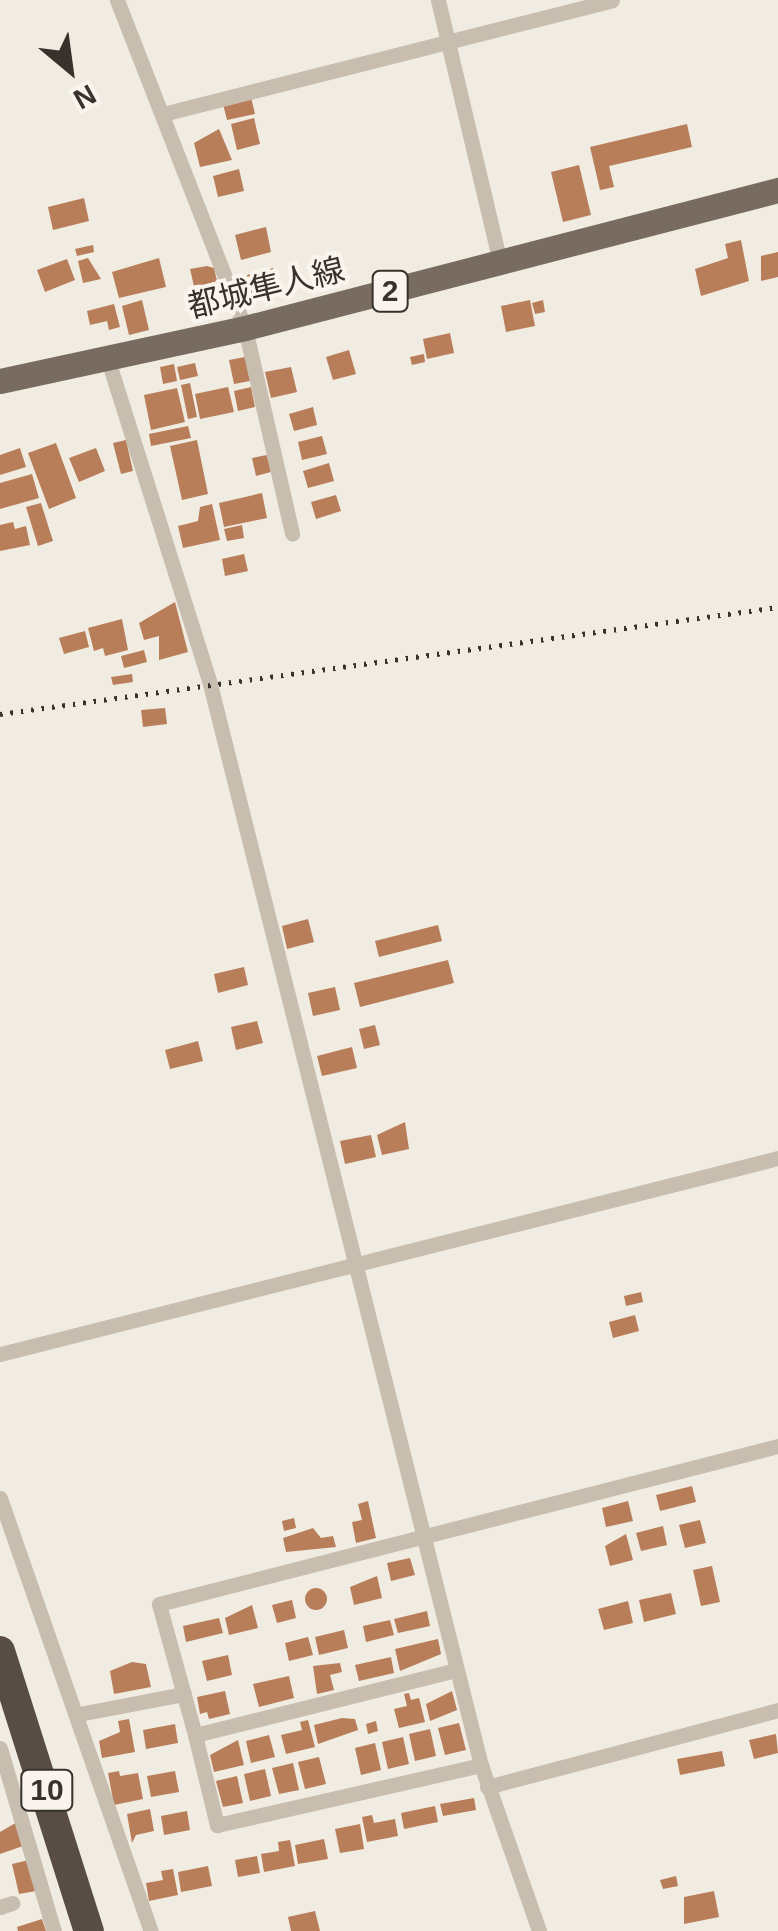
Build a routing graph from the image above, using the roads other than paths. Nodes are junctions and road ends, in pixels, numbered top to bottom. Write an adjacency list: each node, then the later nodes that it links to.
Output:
1 (117, 0): 5 (street)
2 (438, 0): 4 (street)
3 (612, 0): 4 (street)
4 (448, 40): 5 (street); 7 (street)
5 (163, 114): 8 (street)
6 (778, 190): 7 (main road, 都城隼人線 / 2)
7 (500, 262): 8 (main road, 都城隼人線 / 2)
8 (245, 328): 9 (main road, 都城隼人線 / 2); 11 (street)
9 (108, 360): 10 (main road, 都城隼人線 / 2); 13 (street)
10 (0, 380)
11 (292, 534)
12 (778, 1158): 13 (street)
13 (356, 1264): 14 (street); 17 (street)
14 (0, 1354)
15 (778, 1446): 17 (street)
16 (0, 1498): 22 (street)
17 (424, 1537): 19 (street); 20 (street)
18 (0, 1651): 28 (highway, 10)
19 (456, 1670): 23 (street); 25 (street)
20 (184, 1694): 22 (street); 23 (street)
21 (778, 1710): 26 (street)
22 (79, 1714): 29 (street)
23 (194, 1735): 25 (street)
24 (0, 1748): 27 (street)
25 (480, 1765): 26 (street)
26 (487, 1787): 30 (street)
27 (54, 1931)
28 (89, 1931)
29 (151, 1931)
30 (539, 1931)

